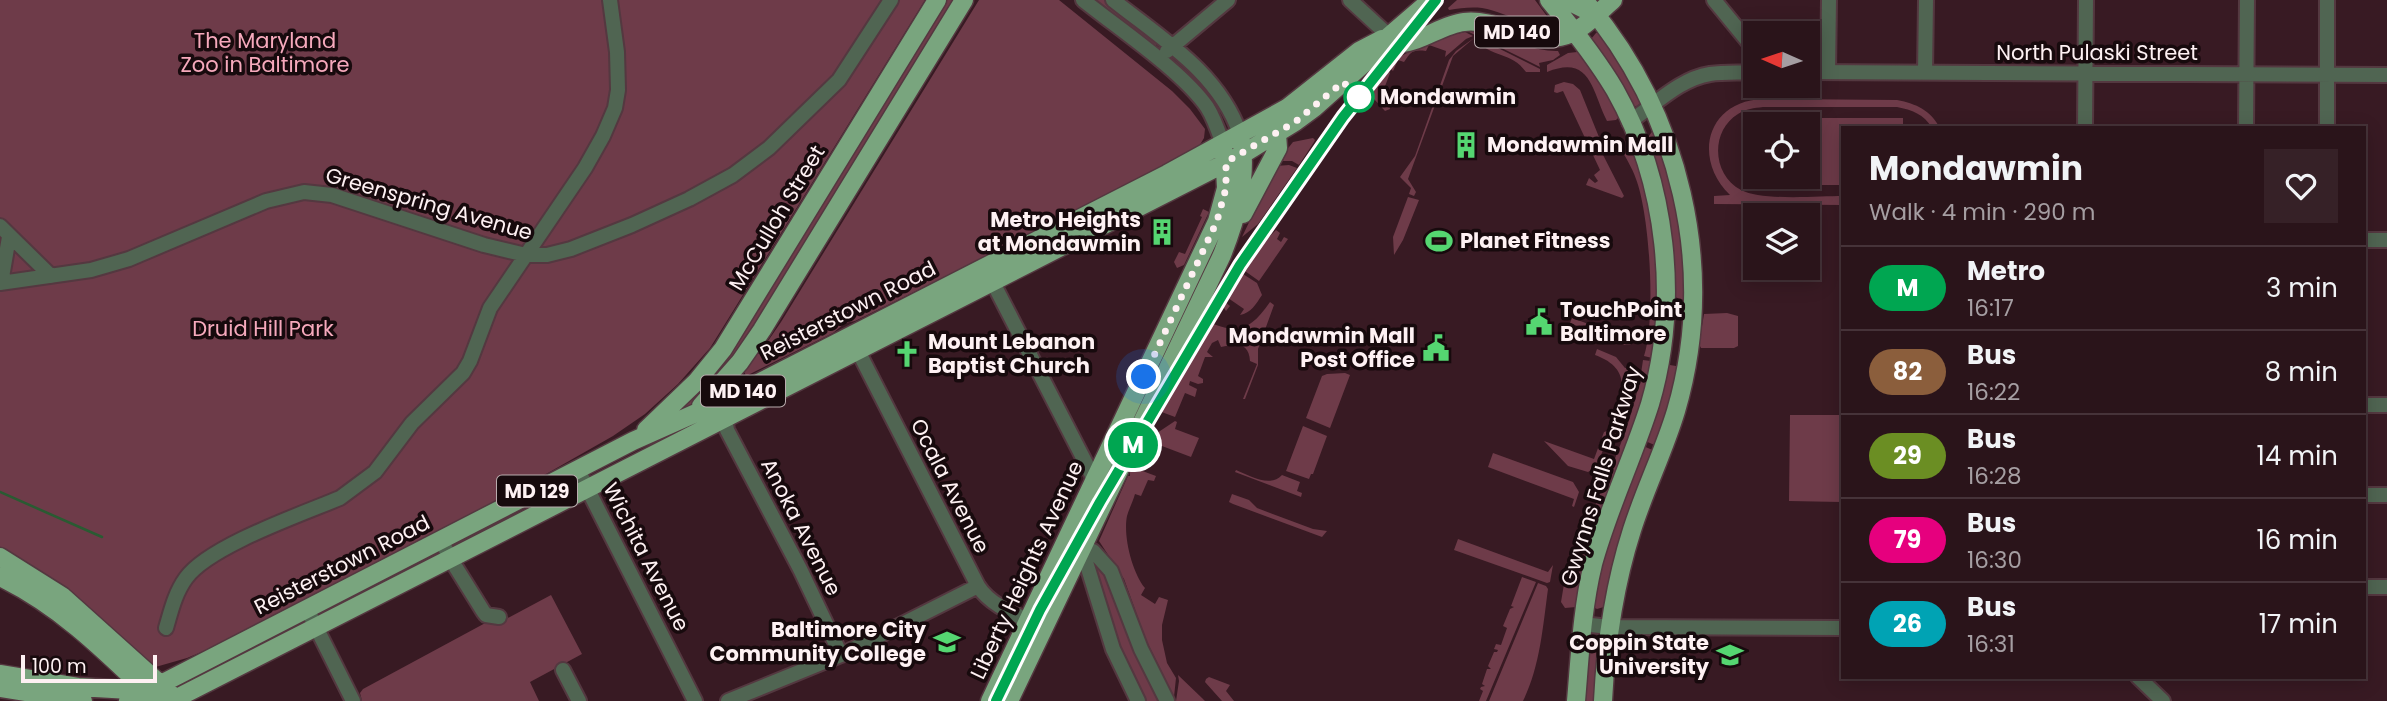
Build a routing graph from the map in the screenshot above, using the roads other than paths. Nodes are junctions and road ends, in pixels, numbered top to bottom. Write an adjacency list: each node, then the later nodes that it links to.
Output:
1 (610, 0): 48 (street)
2 (891, 0): 48 (street, Greenspring Avenue)
3 (937, 0): 57 (main road, McCulloh Street / MD 129)
4 (964, 0): 56 (main road, MD 129)
5 (1083, 0): 25 (street, Liberty Heights Avenue)
6 (1113, 0): 24 (street, Liberty Heights Avenue)
7 (1228, 0): 24 (street)
8 (1350, 0): 23 (street)
9 (1431, 0): 23 (main road, Reisterstown Road / MD 140)
10 (1549, 0): 21 (main road, Gwynns Falls Parkway)
11 (1566, 0): 20 (main road)
12 (1584, 0): 20 (main road)
13 (1613, 0): 20 (main road, MD 140)
14 (1714, 0): 22 (street)
15 (1829, 0): 28 (street)
16 (1926, 0): 29 (street)
17 (2086, 0): 30 (street)
18 (2247, 0): 31 (street)
19 (2327, 0): 32 (street)
20 (1596, 15): 21 (main road, MD 140); 34 (main road)
21 (1575, 31): 23 (main road, MD 140); 35 (main road, Gwynns Falls Parkway)
22 (1743, 35)
23 (1389, 36): 39 (main road, Reisterstown Road / MD 140); 40 (main road, Reisterstown Road / MD 140)
24 (1172, 47): 25 (street); 39 (street, Liberty Heights Avenue)
25 (1156, 59): 41 (street, Liberty Heights Avenue)
26 (1743, 72): 34 (street)
27 (1820, 72): 28 (street, North Pulaski Street)
28 (1828, 72): 29 (street, North Pulaski Street)
29 (1925, 73): 30 (street, North Pulaski Street)
30 (2085, 74): 31 (street, North Pulaski Street); 36 (street)
31 (2245, 74): 32 (street, North Pulaski Street); 37 (street)
32 (2327, 75): 33 (street, North Pulaski Street); 38 (street)
33 (2387, 75)
34 (1652, 106): 35 (street); 77 (main road)
35 (1629, 122): 75 (main road, Gwynns Falls Parkway)
36 (2085, 126)
37 (2246, 126)
38 (2327, 126)
39 (1240, 134): 41 (main road, Reisterstown Road / MD 140); 42 (main road, Liberty Heights Avenue)
40 (1277, 134): 42 (main road, Reisterstown Road / MD 140); 47 (main road)
41 (1222, 142): 43 (main road, Liberty Heights Avenue); 49 (main road, Reisterstown Road / MD 140)
42 (1243, 154): 43 (main road, Reisterstown Road / MD 140); 47 (main road, Liberty Heights Avenue)
43 (1226, 162): 49 (main road, Reisterstown Road / MD 140); 60 (main road, Liberty Heights Avenue)
44 (5, 231): 50 (street); 51 (street)
45 (2366, 240): 46 (street)
46 (2387, 240)
47 (1222, 254): 65 (main road, Liberty Heights Avenue)
48 (526, 255): 50 (street, Greenspring Avenue); 78 (street)
49 (989, 274): 52 (main road, Reisterstown Road / MD 140); 60 (street)
50 (51, 276): 51 (street, Greenspring Avenue)
51 (1, 283)
52 (854, 343): 55 (main road, Reisterstown Road / MD 140); 69 (street, Ocala Avenue)
53 (2366, 405): 54 (street)
54 (2387, 405)
55 (724, 409): 56 (main road, Reisterstown Road / MD 140); 58 (main road, Reisterstown Road / MD 140); 80 (street, Anoka Avenue)
56 (692, 415): 57 (main road, Reisterstown Road / MD 140); 58 (main road, MD 129)
57 (633, 441): 59 (main road, Reisterstown Road / MD 129)
58 (640, 460): 61 (main road, Reisterstown Road / MD 129)
59 (578, 470): 61 (street, Wichita Avenue); 64 (main road, Reisterstown Road / MD 129)
60 (1095, 481): 65 (main road, Liberty Heights Avenue)
61 (587, 487): 67 (main road, Reisterstown Road / MD 129); 91 (street, Wichita Avenue)
62 (2366, 495): 63 (street)
63 (2387, 495)
64 (441, 540): 67 (street); 72 (main road, Reisterstown Road / MD 129)
65 (1074, 544): 74 (main road, Liberty Heights Avenue); 95 (street); 96 (street)
66 (0, 557): 85 (main road)
67 (450, 558): 73 (street); 76 (main road, Reisterstown Road / MD 129)
68 (0, 576): 85 (main road)
69 (978, 586): 74 (street, Ocala Avenue); 80 (street)
70 (2366, 587): 71 (street)
71 (2387, 587)
72 (307, 609): 76 (street); 85 (main road, Reisterstown Road / MD 129)
73 (499, 617)
74 (1036, 624): 93 (main road, Liberty Heights Avenue); 94 (main road, Liberty Heights Avenue)
75 (1582, 624): 77 (street); 97 (main road, Gwynns Falls Parkway)
76 (315, 626): 86 (main road, Reisterstown Road / MD 129); 89 (street)
77 (1609, 627): 79 (street); 98 (main road)
78 (166, 628)
79 (1841, 628)
80 (841, 655): 92 (street)
81 (563, 670): 90 (street)
82 (0, 674): 85 (main road)
83 (2140, 679): 99 (street)
84 (0, 688): 87 (main road)
85 (155, 692): 86 (main road); 88 (main road, Reisterstown Road)
86 (175, 700)
87 (83, 701)
88 (128, 701)
89 (353, 701)
90 (579, 701)
91 (695, 701)
92 (728, 701)
93 (990, 701)
94 (1009, 701)
95 (1138, 701)
96 (1167, 701)
97 (1576, 701)
98 (1603, 701)
99 (2163, 701)

